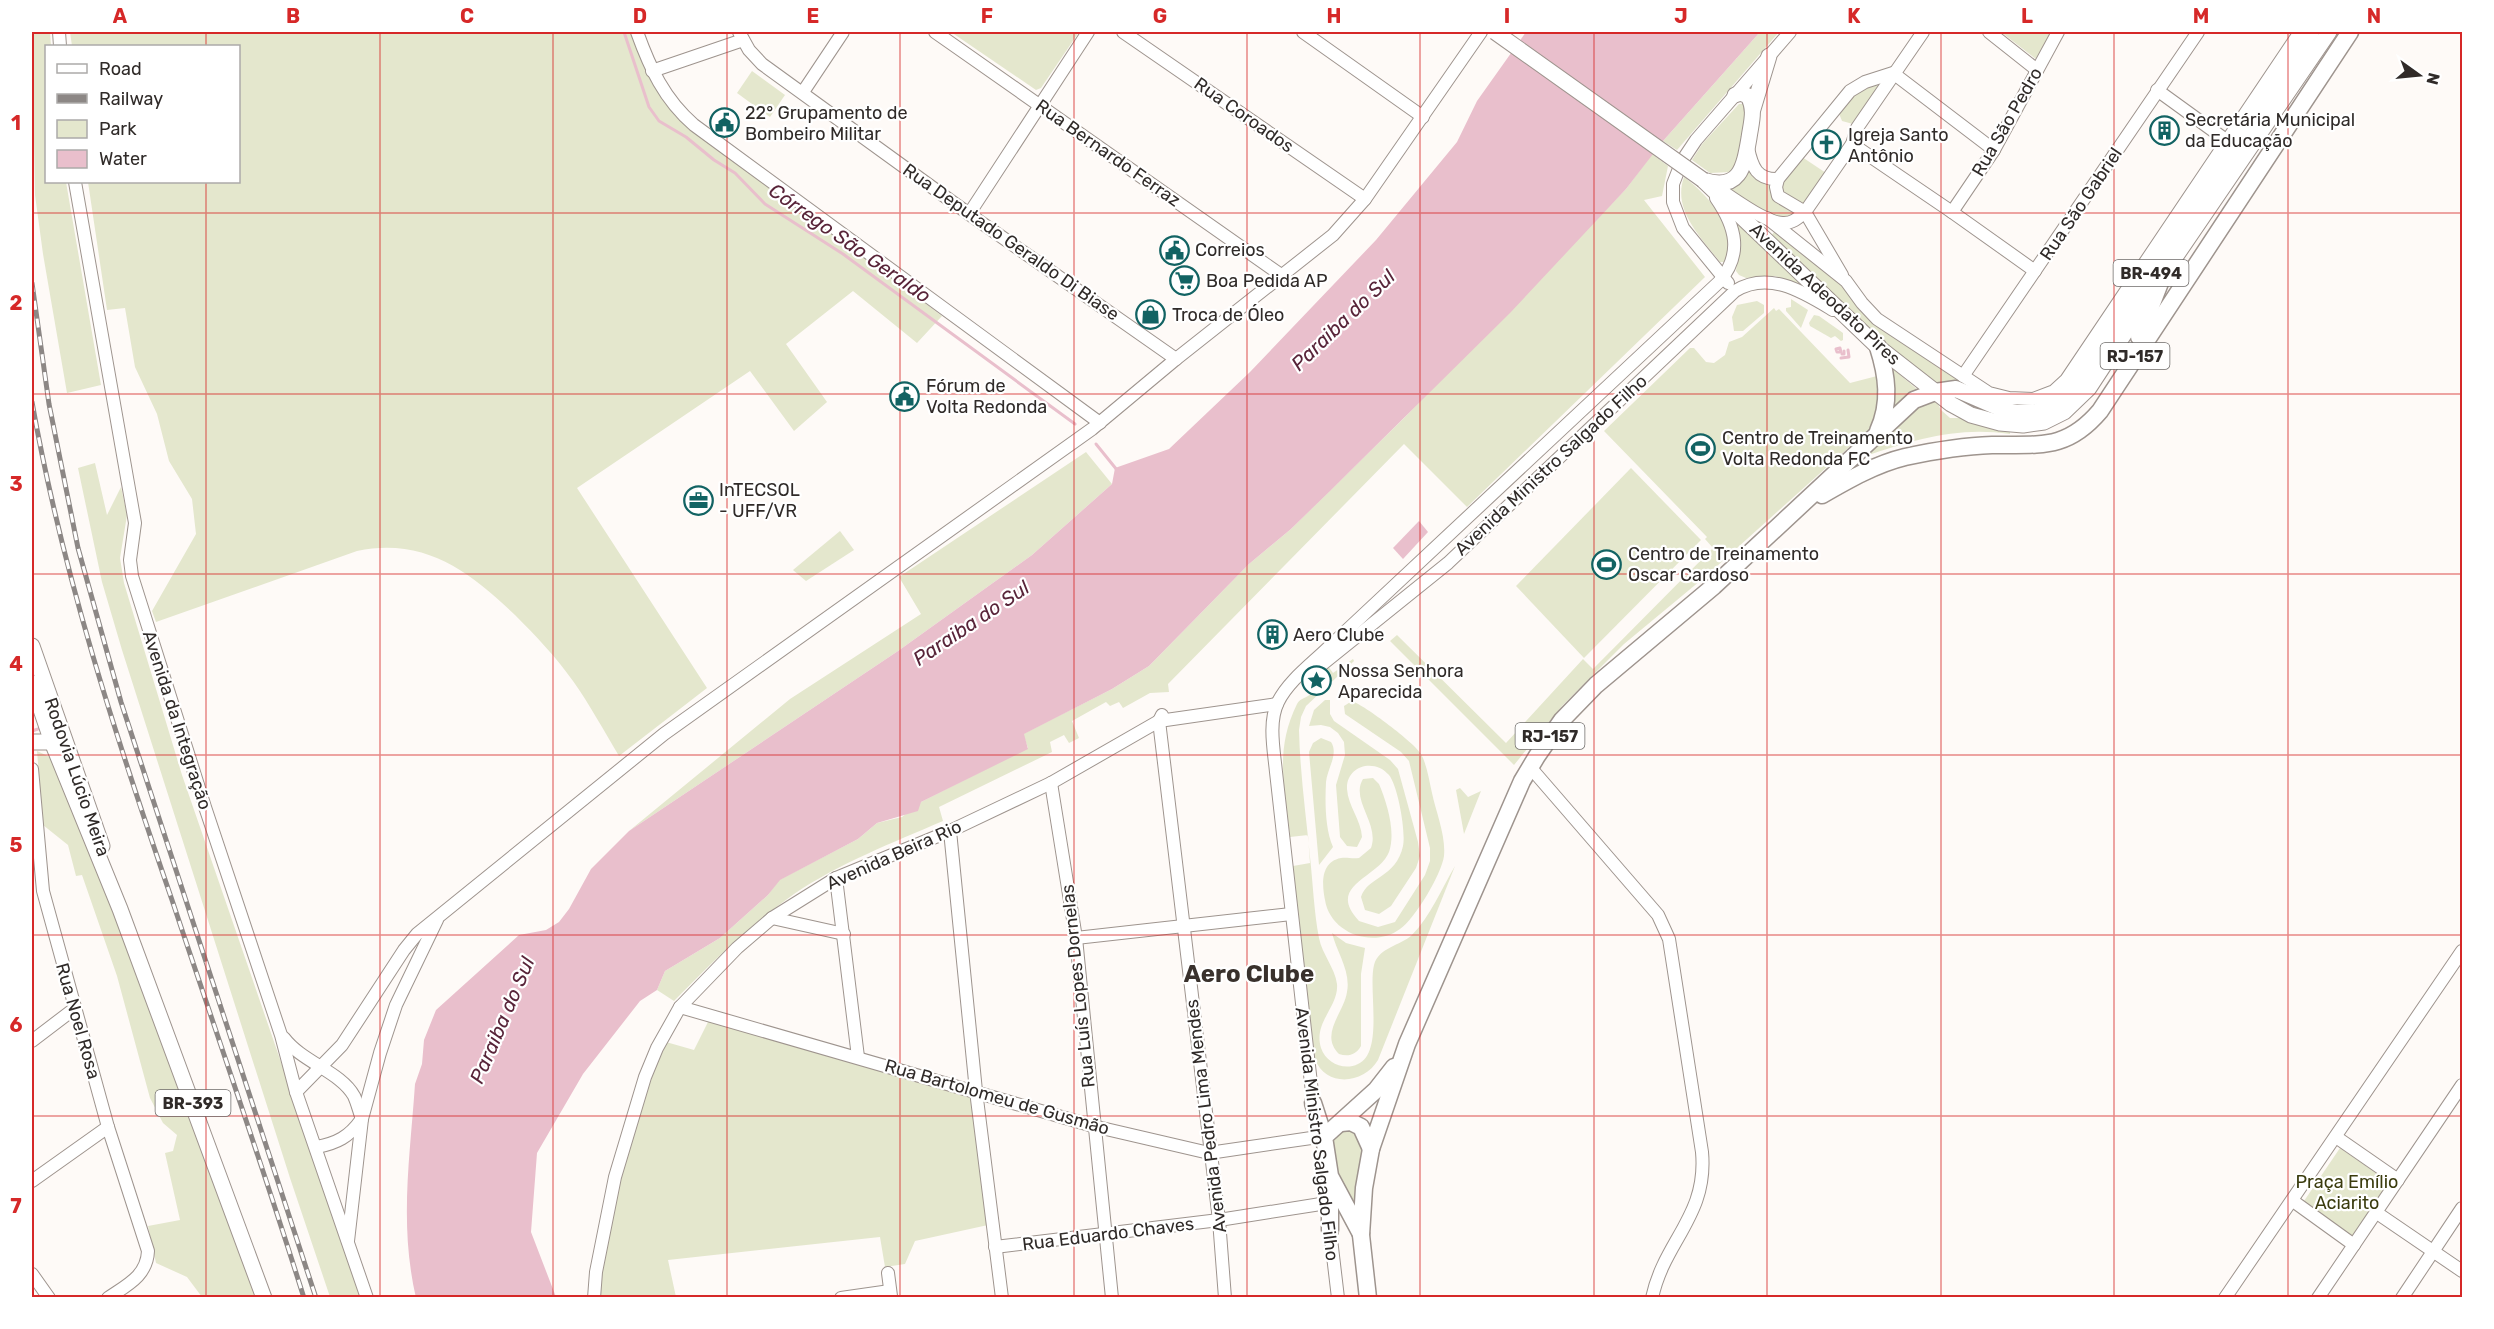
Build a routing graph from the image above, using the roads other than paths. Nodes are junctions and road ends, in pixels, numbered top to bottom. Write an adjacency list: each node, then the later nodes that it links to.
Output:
1 (637, 32): 21 (street)
2 (843, 32): 24 (street)
3 (935, 32): 26 (street, Rua Bernardo Ferraz)
4 (1088, 32): 26 (street)
5 (1122, 32): 36 (street, Rua Coroados)
6 (1304, 32): 28 (street)
7 (1495, 32): 34 (main road, bridge)
8 (1790, 32): 19 (street)
9 (1923, 32): 22 (street)
10 (1989, 32): 20 (street)
11 (2058, 32): 20 (street, Rua São Pedro)
12 (2198, 32): 23 (street, Rua São Gabriel)
13 (2300, 32): 29 (street)
14 (2311, 32): 52 (highway, BR-494)
15 (2329, 32): 43 (main road, BR-494)
16 (2350, 32): 50 (highway, RJ-157)
17 (1475, 34): 28 (street)
18 (741, 36): 21 (street); 24 (street, Rua Deputado Geraldo Di Biase)
19 (1769, 56): 25 (street); 27 (main road)
20 (2037, 70): 32 (street, Rua São Pedro)
21 (652, 71): 53 (street)
22 (1893, 73): 30 (street); 32 (street); 33 (street)
23 (2157, 90): 29 (street); 41 (street, Rua São Gabriel)
24 (803, 92): 39 (street, Rua Deputado Geraldo Di Biase)
25 (1735, 95): 27 (main road); 44 (street)
26 (1041, 105): 39 (street); 42 (street, Rua Bernardo Ferraz)
27 (1754, 109): 31 (main road)
28 (1423, 117): 36 (street)
29 (2226, 140): 51 (street)
30 (1852, 144): 37 (street); 38 (street)
31 (1747, 147): 33 (street); 34 (main road)
32 (1994, 150): 38 (street, Rua São Pedro)
33 (1778, 179): 37 (street)
34 (1703, 180): 40 (street); 44 (street, Avenida Ministro Salgado Filho); 47 (main road, Avenida Adeodato Pires / BR-494)
35 (75, 183): 82 (street, Avenida da Integração)
36 (1365, 199): 42 (street)
37 (1804, 212): 40 (street); 45 (street)
38 (1952, 212): 41 (street)
39 (969, 214): 49 (street, Rua Deputado Geraldo Di Biase)
40 (1767, 218): 45 (street)
41 (2035, 271): 51 (street, Rua São Gabriel)
42 (1281, 275): 49 (street)
43 (2163, 275): 50 (highway); 52 (main road, BR-494)
44 (1724, 277): 46 (street); 58 (street, Avenida Ministro Salgado Filho)
45 (1846, 281): 51 (street)
46 (1735, 291): 47 (street, Avenida Ministro Salgado Filho); 61 (street, Avenida Ministro Salgado Filho)
47 (1847, 318): 48 (main road, Avenida Adeodato Pires / BR-494)
48 (1878, 347): 52 (main road, Avenida Adeodato Pires / BR-494); 54 (highway)
49 (1176, 358): 53 (street)
50 (2128, 366): 55 (highway, RJ-157)
51 (1963, 376)
52 (1935, 392): 54 (highway)
53 (1096, 426): 75 (street)
54 (1874, 438): 55 (highway)
55 (1800, 506): 64 (highway, RJ-157)
56 (32, 646): 72 (main road, Rodovia Lúcio Meira / BR-393)
57 (32, 683): 63 (main road, Rodovia Lúcio Meira / BR-393)
58 (1277, 704): 59 (street, Avenida Beira Rio); 61 (street, Avenida Ministro Salgado Filho)
59 (1252, 709): 60 (street, Avenida Beira Rio); 61 (street)
60 (1162, 716): 67 (street, Avenida Beira Rio); 76 (street, Avenida Pedro Lima Mendes)
61 (1274, 719): 73 (street, Avenida Ministro Salgado Filho)
62 (32, 742): 63 (main road)
63 (52, 742): 72 (main road, Rodovia Lúcio Meira / BR-393)
64 (1530, 767): 84 (highway, RJ-157); 130 (street)
65 (32, 769): 66 (street, Rua Noel Rosa)
66 (33, 783): 70 (street, Rua Noel Rosa)
67 (1051, 783): 68 (street, Avenida Beira Rio); 78 (street, Rua Luís Lopes Dornelas)
68 (950, 831): 69 (street, Avenida Beira Rio); 88 (street)
69 (836, 878): 74 (street, Avenida Beira Rio); 77 (street)
70 (42, 891): 71 (street); 81 (street, Rua Noel Rosa)
71 (32, 900)
72 (120, 909): 121 (main road, Rodovia Lúcio Meira / BR-393)
73 (1291, 914): 76 (street); 90 (street, Avenida Ministro Salgado Filho)
74 (772, 918): 77 (street); 80 (street, Avenida Beira Rio)
75 (437, 919): 86 (street); 91 (street)
76 (1184, 926): 78 (street); 99 (street, Avenida Pedro Lima Mendes)
77 (843, 934): 85 (street)
78 (1076, 938): 93 (street, Rua Luís Lopes Dornelas)
79 (2462, 953): 96 (street)
80 (680, 1007): 85 (street, Rua Bartolomeu de Gusmão); 123 (street, Avenida Beira Rio)
81 (74, 1009): 83 (street); 94 (street, Rua Noel Rosa)
82 (281, 1035): 86 (street); 89 (street, Avenida da Integração)
83 (32, 1041)
84 (1407, 1044): 92 (highway); 98 (highway, RJ-157)
85 (858, 1057): 88 (street, Rua Bartolomeu de Gusmão)
86 (320, 1068): 89 (street); 91 (street)
87 (2463, 1085): 101 (street)
88 (976, 1091): 93 (street, Rua Bartolomeu de Gusmão); 113 (street)
89 (296, 1092): 97 (street, Avenida da Integração)
90 (1313, 1102): 95 (highway)
91 (362, 1119): 97 (street); 111 (street)
92 (1341, 1123): 95 (highway); 98 (highway)
93 (1093, 1126): 99 (street, Rua Bartolomeu de Gusmão); 109 (street, Rua Luís Lopes Dornelas)
94 (108, 1127): 102 (street); 120 (street, Rua Noel Rosa)
95 (1321, 1137): 99 (street, Rua Bartolomeu de Gusmão); 100 (highway); 104 (street, Avenida Ministro Salgado Filho)
96 (2336, 1137): 101 (street); 103 (street)
97 (317, 1147): 111 (street, Avenida da Integração)
98 (1371, 1149): 110 (highway, RJ-157)
99 (1209, 1153): 107 (street, Avenida Pedro Lima Mendes)
100 (1330, 1176): 108 (highway); 110 (highway)
101 (2398, 1180): 106 (street)
102 (32, 1182)
103 (2293, 1201): 112 (street); 131 (street)
104 (1327, 1203): 107 (street, Rua Eduardo Chaves); 108 (street, Avenida Ministro Salgado Filho)
105 (2463, 1208): 114 (street)
106 (2377, 1213): 112 (street); 114 (street)
107 (1218, 1220): 109 (street, Rua Eduardo Chaves); 127 (street, Avenida Pedro Lima Mendes)
108 (1330, 1230): 128 (street, Avenida Ministro Salgado Filho)
109 (1105, 1234): 113 (street, Rua Eduardo Chaves); 126 (street, Rua Luís Lopes Dornelas)
110 (1361, 1235): 129 (highway, RJ-157)
111 (348, 1245): 122 (street, Avenida da Integração)
112 (2354, 1245): 132 (street)
113 (995, 1247): 125 (street)
114 (2434, 1250): 115 (street); 133 (street)
115 (2463, 1271)
116 (888, 1273): 118 (street)
117 (32, 1274): 119 (street)
118 (890, 1294): 124 (street)
119 (50, 1298)
120 (108, 1298)
121 (264, 1298)
122 (367, 1298)
123 (594, 1298)
124 (841, 1298)
125 (1002, 1298)
126 (1112, 1298)
127 (1225, 1298)
128 (1338, 1298)
129 (1368, 1298)
130 (1652, 1298)
131 (2225, 1298)
132 (2318, 1298)
133 (2402, 1298)

